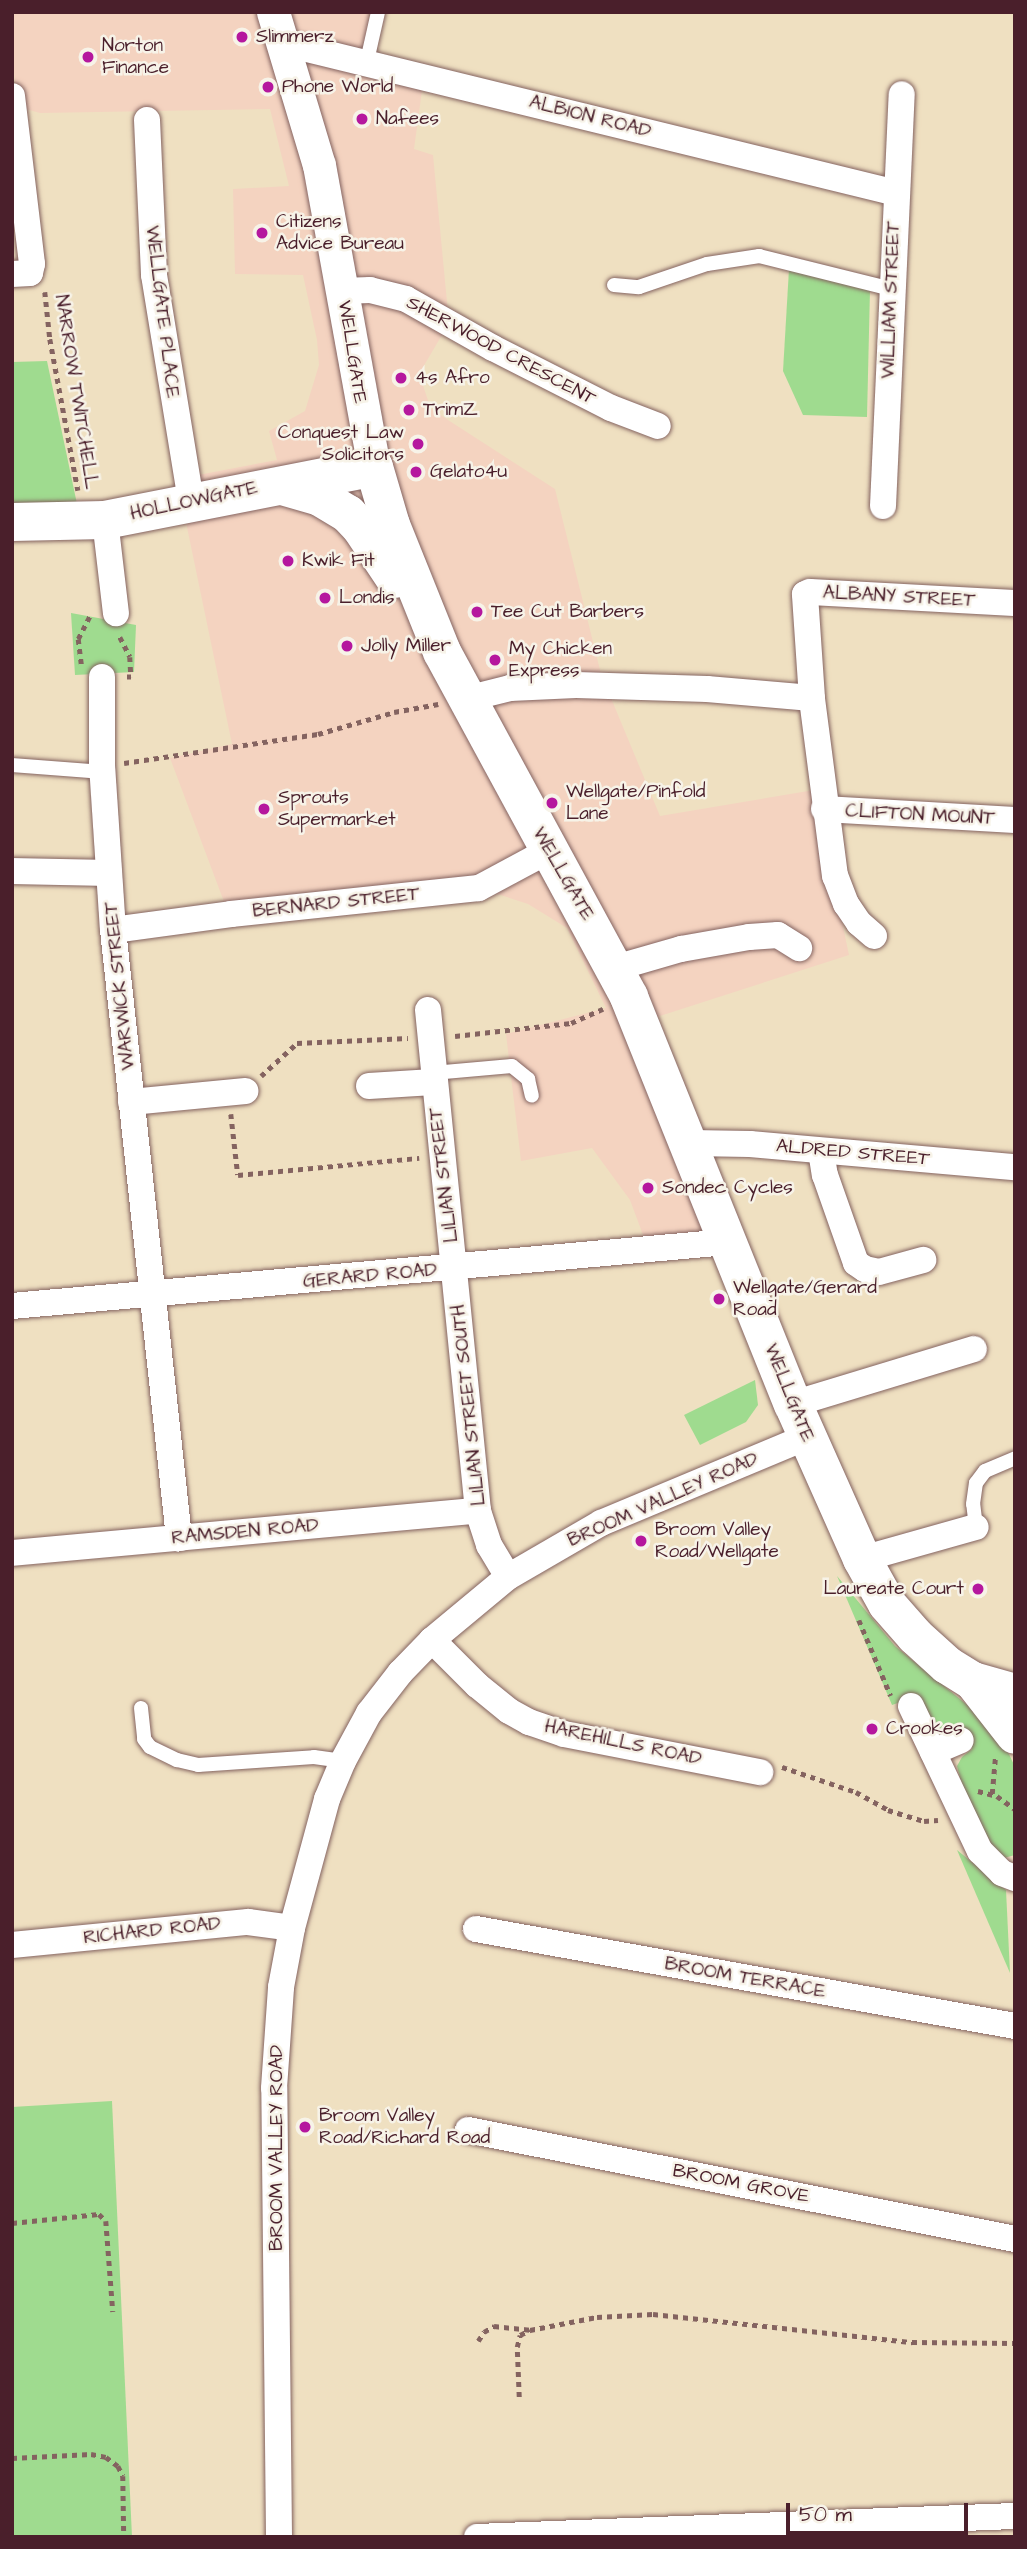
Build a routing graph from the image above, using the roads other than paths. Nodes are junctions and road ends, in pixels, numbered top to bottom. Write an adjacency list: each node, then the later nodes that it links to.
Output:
1 (272, 12): 3 (street, WELLGATE)
2 (379, 12): 4 (lane)
3 (283, 43): 4 (street, ALBION ROAD); 12 (street, WELLGATE)
4 (366, 61): 8 (street, ALBION ROAD)
5 (902, 94): 8 (street, WILLIAM STREET)
6 (12, 96): 9 (street)
7 (147, 120): 16 (street, WELLGATE PLACE)
8 (896, 193): 11 (street, WILLIAM STREET)
9 (21, 273)
10 (614, 285): 11 (lane)
11 (891, 289): 17 (street, WILLIAM STREET)
12 (342, 291): 13 (street, SHERWOOD CRESCENT); 14 (street, WELLGATE)
13 (658, 426)
14 (374, 467): 15 (main road, HOLLOWGATE); 22 (main road, WELLGATE)
15 (276, 484): 16 (main road, HOLLOWGATE); 22 (main road)
16 (191, 502): 18 (main road, HOLLOWGATE)
17 (883, 506)
18 (94, 521): 19 (main road, HOLLOWGATE); 21 (street)
19 (12, 522)
20 (1015, 603): 24 (street, ALBANY STREET)
21 (115, 605)
22 (442, 652): 25 (main road, WELLGATE)
23 (102, 677): 27 (street, WARWICK STREET)
24 (812, 698): 25 (street); 28 (street, CLIFTON MOUNT)
25 (466, 699): 30 (main road, WELLGATE)
26 (12, 765): 27 (lane)
27 (103, 769): 32 (street, WARWICK STREET)
28 (824, 809): 29 (street, CLIFTON MOUNT); 34 (street, CLIFTON MOUNT)
29 (1015, 820)
30 (550, 850): 33 (street, BERNARD STREET); 36 (main road, WELLGATE)
31 (12, 871): 32 (street)
32 (109, 873): 33 (street, WARWICK STREET)
33 (113, 930): 42 (street, WARWICK STREET)
34 (874, 936)
35 (799, 948): 36 (street)
36 (615, 968): 43 (main road, WELLGATE)
37 (428, 1010): 38 (street, LILIAN STREET)
38 (433, 1077): 39 (street, LILIAN STREET); 41 (lane); 48 (street, LILIAN STREET)
39 (369, 1086)
40 (237, 1092): 42 (street)
41 (532, 1096)
42 (131, 1102): 49 (street, WARWICK STREET)
43 (691, 1143): 44 (street, ALDRED STREET); 46 (main road, WELLGATE)
44 (821, 1152): 45 (street, ALDRED STREET); 47 (street)
45 (1015, 1167)
46 (728, 1242): 48 (street, GERARD ROAD); 52 (main road, WELLGATE)
47 (923, 1259)
48 (455, 1269): 49 (street, GERARD ROAD); 54 (street, LILIAN STREET SOUTH)
49 (153, 1295): 50 (street, GERARD ROAD); 56 (street, WARWICK STREET)
50 (12, 1306)
51 (974, 1349): 52 (street, BROOM VALLEY ROAD)
52 (800, 1420): 58 (main road, WELLGATE); 59 (street, BROOM VALLEY ROAD)
53 (1015, 1458): 55 (lane)
54 (478, 1511): 56 (street, RAMSDEN ROAD); 59 (street, LILIAN STREET SOUTH)
55 (976, 1527): 58 (street)
56 (178, 1538): 57 (street, RAMSDEN ROAD)
57 (12, 1553)
58 (862, 1559): 61 (main road, WELLGATE)
59 (508, 1577): 60 (street, BROOM VALLEY ROAD)
60 (432, 1640): 68 (street, BROOM VALLEY ROAD); 69 (street, HAREHILLS ROAD)
61 (974, 1681): 62 (main road, WELLGATE); 65 (main road, WELLGATE)
62 (1015, 1693)
63 (911, 1706): 67 (street)
64 (141, 1709): 68 (lane)
65 (1015, 1735)
66 (961, 1740): 67 (street)
67 (933, 1752): 70 (street)
68 (343, 1761): 71 (street, BROOM VALLEY ROAD)
69 (760, 1772)
70 (1015, 1878)
71 (292, 1928): 73 (street, RICHARD ROAD); 78 (street, BROOM VALLEY ROAD)
72 (476, 1929): 74 (street, BROOM TERRACE)
73 (12, 1945)
74 (1015, 2026)
75 (468, 2130): 76 (street, BROOM GROVE)
76 (1015, 2239)
77 (1015, 2516): 79 (street)
78 (279, 2537)
79 (477, 2537)

